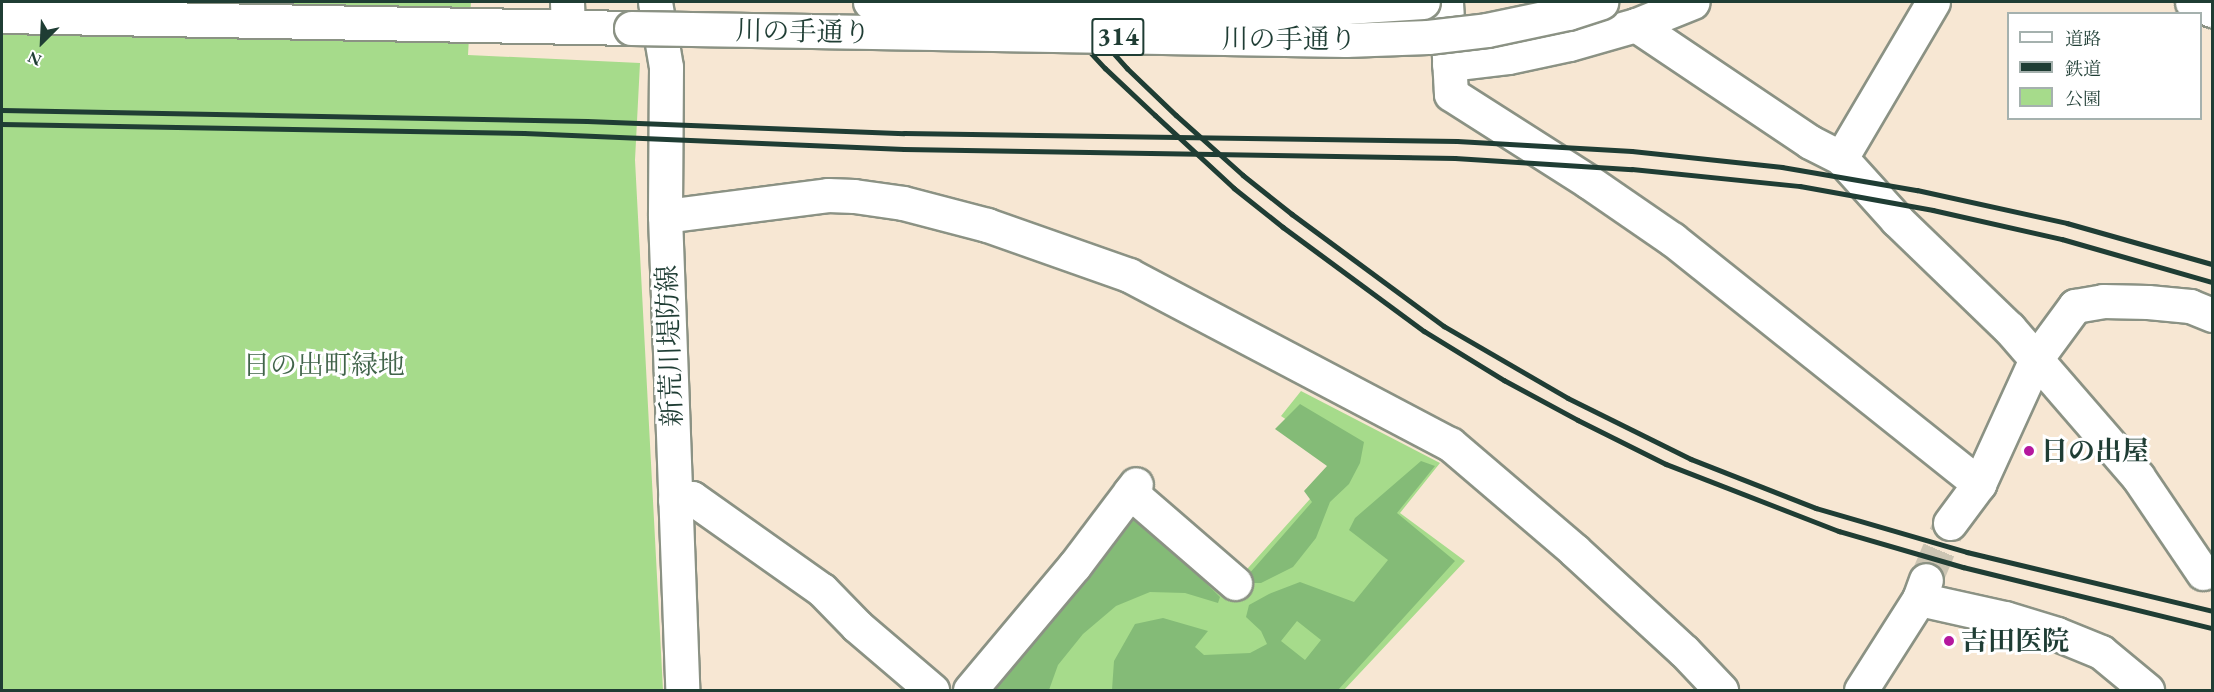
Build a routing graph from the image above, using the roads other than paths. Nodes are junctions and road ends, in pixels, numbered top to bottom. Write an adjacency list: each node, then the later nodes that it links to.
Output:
1 (655, 2): 15 (street, 新荒川堤防線)
2 (870, 2): 3 (street, 川の手通り / 314, bridge)
3 (1423, 2)
4 (1446, 2): 13 (street)
5 (1601, 2): 10 (street, 川の手通り / 314, bridge)
6 (1693, 2): 12 (street)
7 (1933, 2): 14 (street)
8 (2192, 2): 9 (street)
9 (2212, 10)
10 (567, 14): 11 (street, 川の手通り / 314)
11 (2, 16)
12 (1636, 25): 13 (street); 14 (street)
13 (1449, 64): 18 (street)
14 (1841, 158): 17 (street)
15 (665, 216): 19 (street, 新荒川堤防線); 26 (street)
16 (2212, 315): 17 (street)
17 (2036, 359): 18 (street); 21 (street)
18 (1979, 484): 20 (street)
19 (675, 500): 23 (street, 新荒川堤防線); 24 (street)
20 (1950, 524)
21 (2203, 573)
22 (1235, 583): 25 (street)
23 (682, 690)
24 (932, 690)
25 (970, 690)
26 (1720, 690)
27 (1861, 690): 28 (street)
28 (2147, 690)

